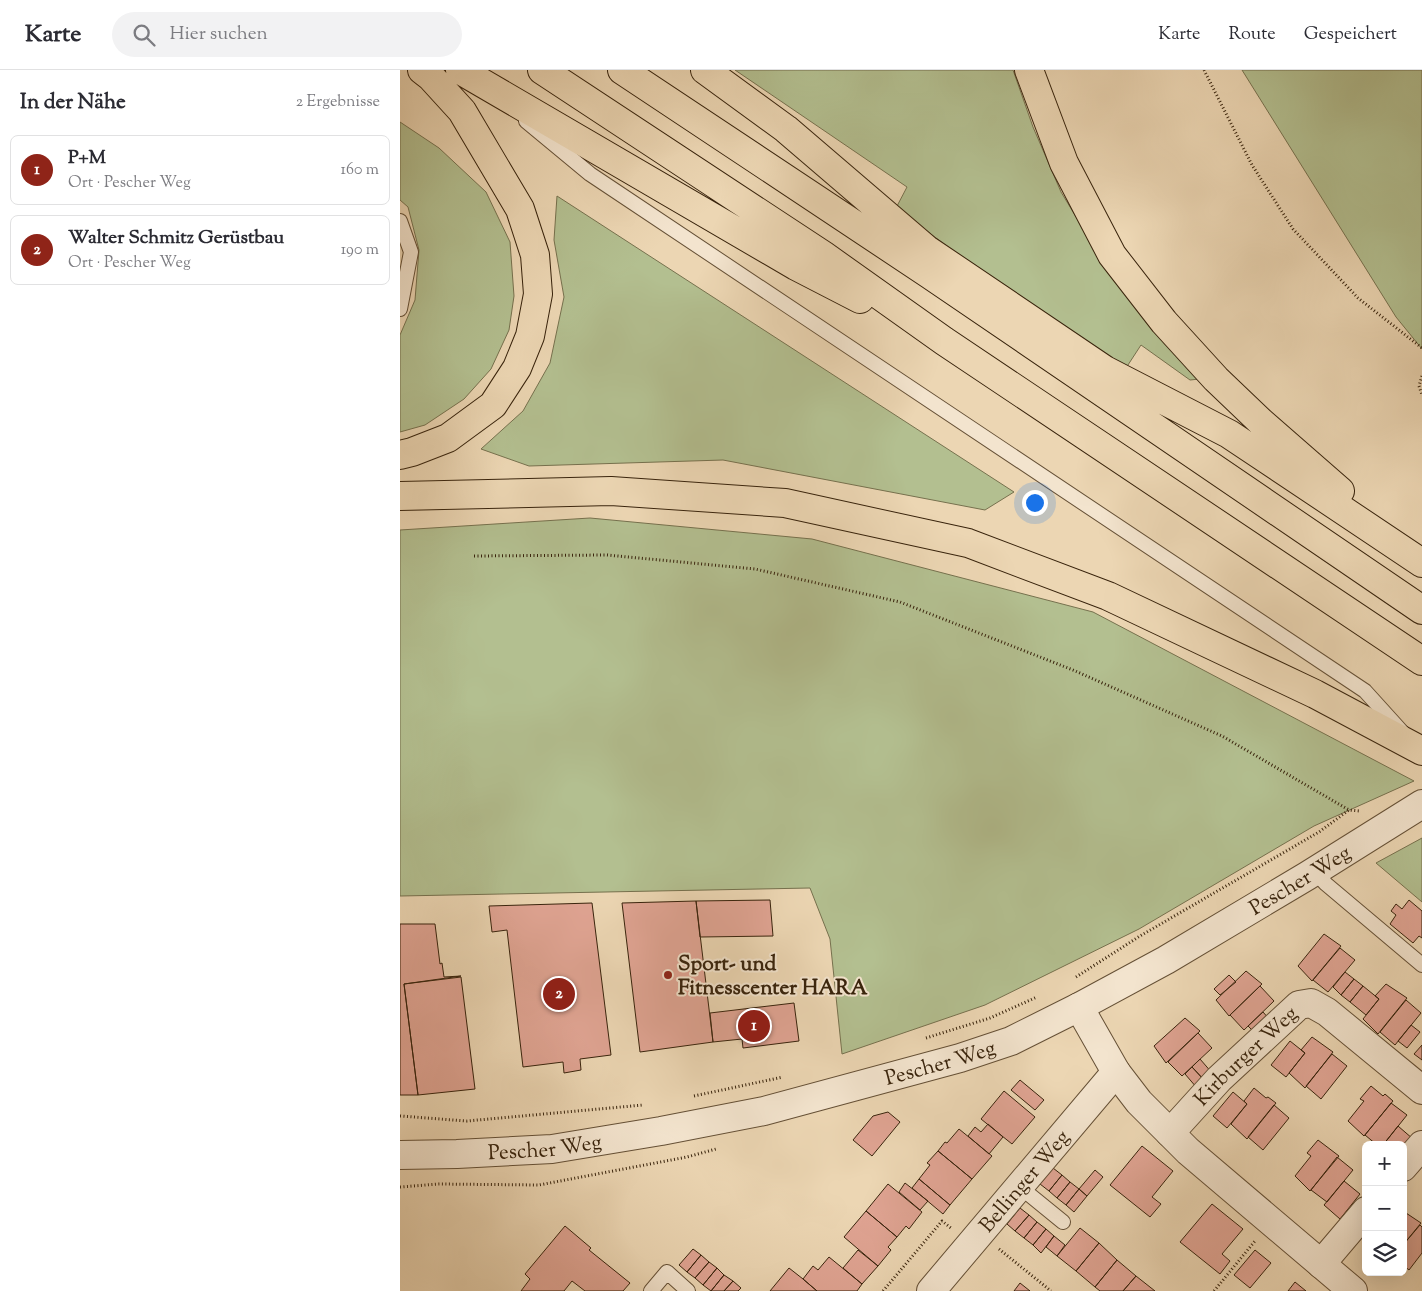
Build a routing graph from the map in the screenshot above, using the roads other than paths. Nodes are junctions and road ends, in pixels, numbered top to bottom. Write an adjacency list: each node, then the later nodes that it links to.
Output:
1 (422, 70): 10 (highway)
2 (542, 70): 9 (highway)
3 (622, 70): 13 (highway)
4 (705, 70): 12 (highway)
5 (1029, 70): 12 (highway)
6 (468, 75): 9 (highway); 15 (lane)
7 (400, 221): 8 (lane)
8 (400, 309)
9 (944, 341): 14 (highway)
10 (400, 455)
11 (400, 496): 15 (highway)
12 (1415, 558)
13 (1422, 610)
14 (1422, 661)
15 (1420, 750)
16 (1412, 810): 17 (street, Pescher Weg)
17 (1314, 871): 18 (lane); 19 (street, Pescher Weg)
18 (1422, 965)
19 (1079, 1007): 20 (street); 24 (street, Pescher Weg)
20 (1116, 1072): 22 (street); 26 (street, Bellinger Weg)
21 (1422, 1090): 22 (street, Kirburger Weg)
22 (1170, 1133): 29 (street)
23 (1422, 1145): 25 (street)
24 (400, 1155)
25 (1407, 1162)
26 (1020, 1186): 28 (lane); 32 (street, Bellinger Weg)
27 (1362, 1216): 29 (street)
28 (1063, 1222)
29 (1321, 1264): 33 (street)
30 (651, 1291): 31 (lane)
31 (688, 1291)
32 (931, 1291)
33 (1353, 1291)

